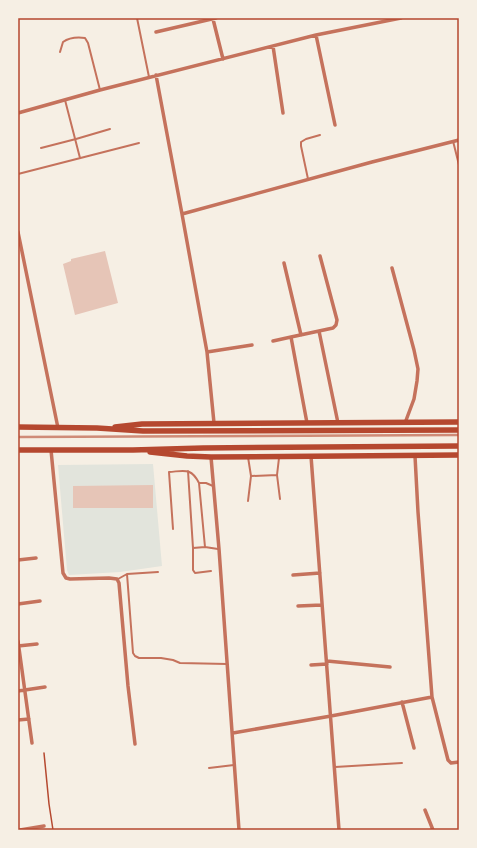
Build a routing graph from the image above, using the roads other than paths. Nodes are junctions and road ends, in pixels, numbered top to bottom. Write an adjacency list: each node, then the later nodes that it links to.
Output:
1 (136, 18): 10 (lane)
2 (214, 18): 4 (street); 8 (street)
3 (399, 18): 5 (street)
4 (156, 32)
5 (316, 35): 6 (street); 15 (street)
6 (272, 46): 8 (street); 14 (street)
7 (60, 52): 11 (lane)
8 (223, 59): 9 (street)
9 (156, 76): 10 (street); 27 (street)
10 (149, 77): 11 (street)
11 (100, 90): 12 (street)
12 (65, 100): 13 (street); 18 (lane)
13 (18, 113)
14 (283, 113)
15 (335, 125)
16 (110, 129): 18 (lane)
17 (320, 135): 26 (lane)
18 (76, 140): 22 (lane); 23 (lane)
19 (459, 140): 20 (street)
20 (453, 141): 24 (lane); 26 (street)
21 (139, 143): 23 (lane)
22 (41, 148)
23 (80, 158): 25 (lane)
24 (459, 165)
25 (18, 174)
26 (308, 179): 27 (street)
27 (182, 214): 38 (street)
28 (18, 232): 29 (street)
29 (20, 252): 45 (street)
30 (320, 256): 33 (street)
31 (284, 262): 34 (street)
32 (392, 268): 42 (street)
33 (319, 331): 34 (street); 41 (street)
34 (300, 335): 35 (street)
35 (291, 337): 36 (street); 40 (street)
36 (273, 342)
37 (252, 345): 38 (street)
38 (207, 352): 39 (street)
39 (214, 423): 40 (main road); 46 (main road)
40 (307, 423): 41 (main road)
41 (338, 423): 42 (main road)
42 (405, 423): 43 (main road)
43 (457, 424)
44 (18, 427): 45 (main road)
45 (58, 428): 46 (main road)
46 (97, 428): 47 (main road)
47 (459, 430)
48 (459, 446): 51 (main road)
49 (18, 450): 50 (main road)
50 (51, 450): 51 (main road); 76 (street)
51 (134, 450): 55 (main road)
52 (458, 455): 54 (main road)
53 (311, 456): 54 (main road); 57 (main road); 73 (street)
54 (415, 456): 91 (street)
55 (211, 457): 56 (main road); 62 (street)
56 (248, 457): 57 (main road); 60 (lane)
57 (279, 457): 59 (lane)
58 (188, 471): 61 (lane); 65 (lane); 67 (lane)
59 (277, 475): 60 (lane); 63 (lane)
60 (251, 476): 64 (lane)
61 (199, 483): 62 (lane); 66 (lane)
62 (213, 486): 68 (street)
63 (280, 500)
64 (248, 501)
65 (173, 529)
66 (205, 547): 67 (lane); 68 (lane)
67 (194, 548): 71 (lane)
68 (219, 549): 85 (street)
69 (36, 558): 70 (street)
70 (18, 560)
71 (211, 571)
72 (158, 572): 74 (lane)
73 (320, 573): 75 (street); 79 (street)
74 (128, 574): 76 (lane); 85 (lane)
75 (293, 575)
76 (117, 579): 98 (street)
77 (40, 601): 78 (street)
78 (18, 604)
79 (322, 605): 80 (street); 84 (street)
80 (298, 606)
81 (18, 641): 83 (street)
82 (38, 644): 83 (street)
83 (18, 646): 89 (street)
84 (327, 663): 86 (street); 87 (street); 93 (street)
85 (227, 664): 96 (street)
86 (311, 665)
87 (390, 667)
88 (46, 687): 89 (street)
89 (25, 690): 90 (street); 94 (street)
90 (18, 691)
91 (432, 698): 92 (street); 100 (street)
92 (402, 702): 93 (street); 99 (street)
93 (331, 716): 96 (street); 103 (street)
94 (29, 719): 95 (street); 97 (street)
95 (18, 720)
96 (232, 733): 102 (street)
97 (32, 743)
98 (135, 744)
99 (414, 748)
100 (459, 762)
101 (402, 763): 103 (lane)
102 (234, 765): 104 (lane); 108 (street)
103 (335, 767): 109 (street)
104 (209, 768)
105 (425, 810): 110 (street)
106 (44, 826): 107 (street)
107 (20, 830)
108 (239, 830)
109 (340, 830)
110 (433, 830)

